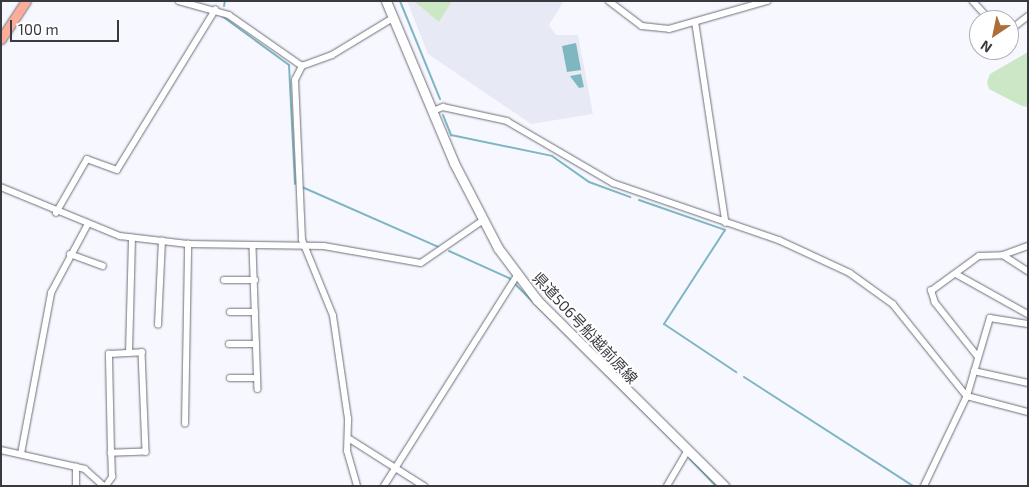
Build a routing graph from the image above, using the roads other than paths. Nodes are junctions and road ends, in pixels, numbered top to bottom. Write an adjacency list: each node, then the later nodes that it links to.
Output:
1 (26, 1): 9 (main road)
2 (180, 1): 6 (street)
3 (386, 1): 7 (main road, 県道506号船越前原線)
4 (609, 1): 8 (street)
5 (767, 1): 8 (street)
6 (215, 10): 10 (street); 13 (street)
7 (393, 18): 10 (street); 11 (main road, 県道506号船越前原線)
8 (696, 25): 15 (street)
9 (1, 39)
10 (302, 66): 20 (street)
11 (433, 111): 14 (main road, 県道506号船越前原線); 15 (street)
12 (1, 187): 13 (street)
13 (56, 213): 16 (street)
14 (482, 221): 20 (street); 28 (main road, 県道506号船越前原線)
15 (726, 223): 45 (street)
16 (86, 226): 17 (street); 23 (street)
17 (132, 238): 18 (street); 38 (street)
18 (162, 241): 19 (street); 35 (street)
19 (188, 244): 22 (street); 47 (street)
20 (304, 245): 22 (street); 48 (street)
21 (1028, 246): 24 (street)
22 (253, 247): 30 (street)
23 (70, 254): 25 (street); 52 (street)
24 (1003, 256): 26 (street); 27 (street)
25 (103, 266)
26 (1028, 271)
27 (956, 274): 33 (street); 39 (street)
28 (517, 276): 50 (main road, 県道506号船越前原線); 54 (street)
29 (224, 280): 30 (street)
30 (255, 280): 32 (street)
31 (230, 312): 32 (street)
32 (255, 312): 37 (street)
33 (1028, 314)
34 (1028, 324): 39 (street)
35 (158, 325)
36 (229, 344): 37 (street)
37 (256, 344): 42 (street)
38 (129, 352): 51 (street); 51 (street)
39 (977, 356): 40 (street)
40 (974, 371): 43 (street); 45 (street)
41 (230, 378): 42 (street)
42 (256, 378): 44 (street)
43 (1028, 383)
44 (258, 390)
45 (967, 396): 46 (street); 62 (street)
46 (1028, 412)
47 (185, 424)
48 (350, 439): 54 (street); 57 (street)
49 (1, 450): 52 (street)
50 (688, 450): 60 (street); 61 (main road, 県道506号船越前原線)
51 (111, 453): 56 (street)
52 (21, 454): 53 (street)
53 (76, 467): 55 (street); 56 (street)
54 (395, 468): 58 (street); 59 (street)
55 (76, 486)
56 (105, 486)
57 (357, 486)
58 (384, 486)
59 (424, 486)
60 (667, 486)
61 (724, 486)
62 (924, 486)

